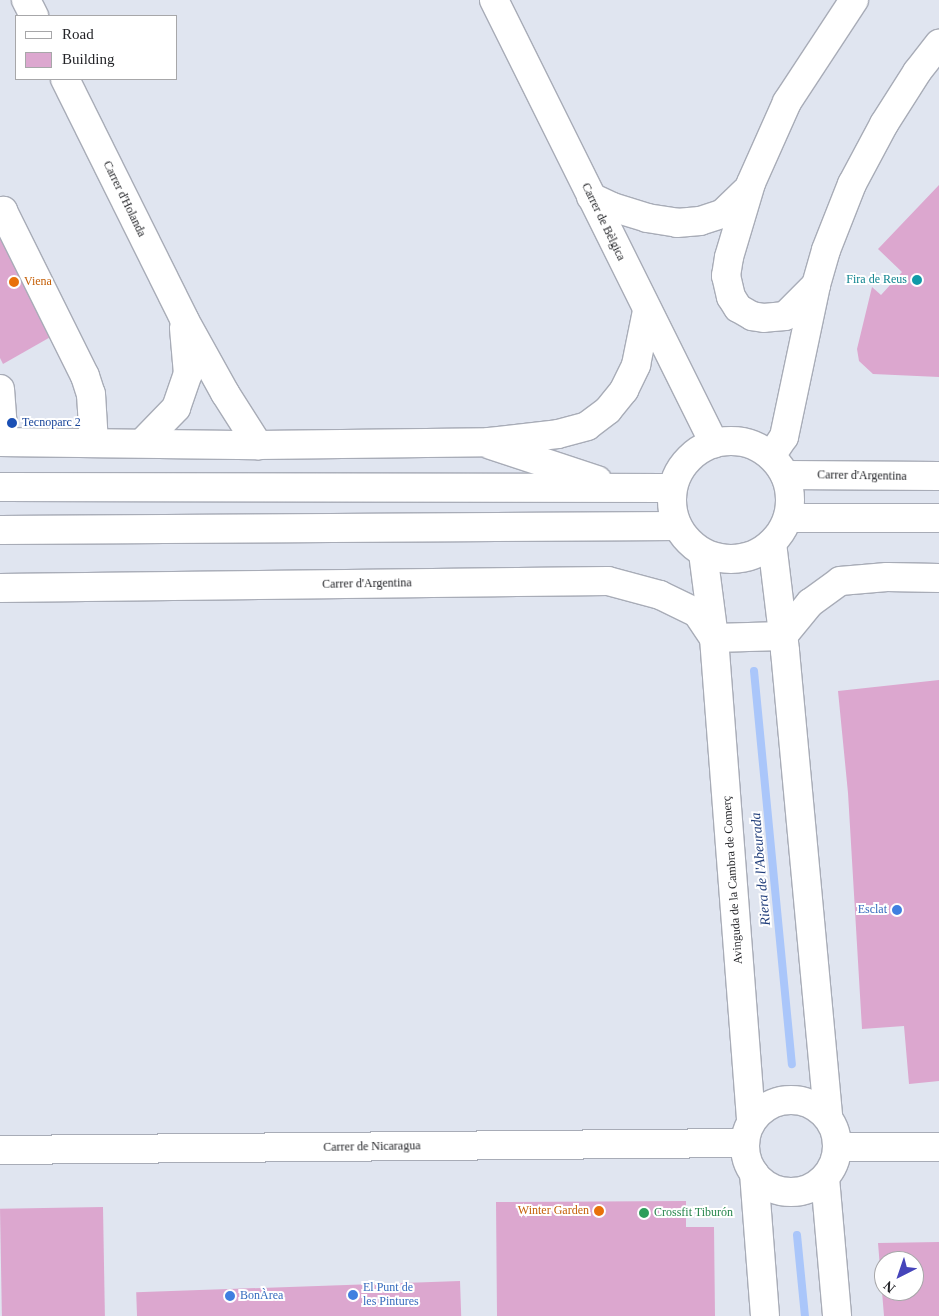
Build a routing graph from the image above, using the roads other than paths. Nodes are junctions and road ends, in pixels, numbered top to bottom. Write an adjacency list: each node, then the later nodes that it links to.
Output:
1 (26, 0): 4 (street)
2 (494, 0): 8 (street, Carrer de Bèlgica)
3 (854, 0): 7 (street)
4 (34, 15)
5 (939, 44): 10 (street)
6 (65, 80): 12 (street, Carrer d'Holanda)
7 (749, 188): 8 (street); 10 (street)
8 (591, 197): 11 (street, Carrer de Bèlgica)
9 (0, 213): 16 (street)
10 (816, 285): 20 (street)
11 (648, 311): 15 (street); 18 (street, Carrer de Bèlgica)
12 (184, 319): 17 (street, Carrer d'Holanda); 19 (street, Carrer d'Holanda)
13 (0, 389): 14 (street)
14 (2, 442): 16 (street)
15 (483, 442): 19 (street); 23 (street)
16 (94, 443): 17 (street)
17 (142, 443): 19 (street)
18 (714, 443): 20 (street); 24 (street)
19 (258, 445)
20 (778, 466): 21 (street, Carrer d'Argentina); 25 (street)
21 (939, 476)
22 (0, 487): 23 (street)
23 (620, 488): 24 (street)
24 (672, 488): 27 (street)
25 (788, 518): 26 (street); 29 (street)
26 (939, 518)
27 (677, 526): 28 (street); 30 (street)
28 (0, 530)
29 (772, 543): 30 (street); 33 (street)
30 (703, 552): 34 (street, Avinguda de la Cambra de Comerç)
31 (939, 578): 33 (street)
32 (0, 588): 34 (street, Carrer d'Argentina)
33 (783, 636): 34 (street); 35 (street)
34 (714, 638): 36 (street, Avinguda de la Cambra de Comerç)
35 (828, 1116): 36 (street); 37 (street)
36 (747, 1133): 39 (street, Carrer de Nicaragua); 40 (street)
37 (838, 1147): 38 (street); 41 (street)
38 (939, 1147)
39 (0, 1150)
40 (754, 1173): 41 (street); 42 (street)
41 (825, 1178): 43 (street)
42 (765, 1316)
43 (837, 1316)

